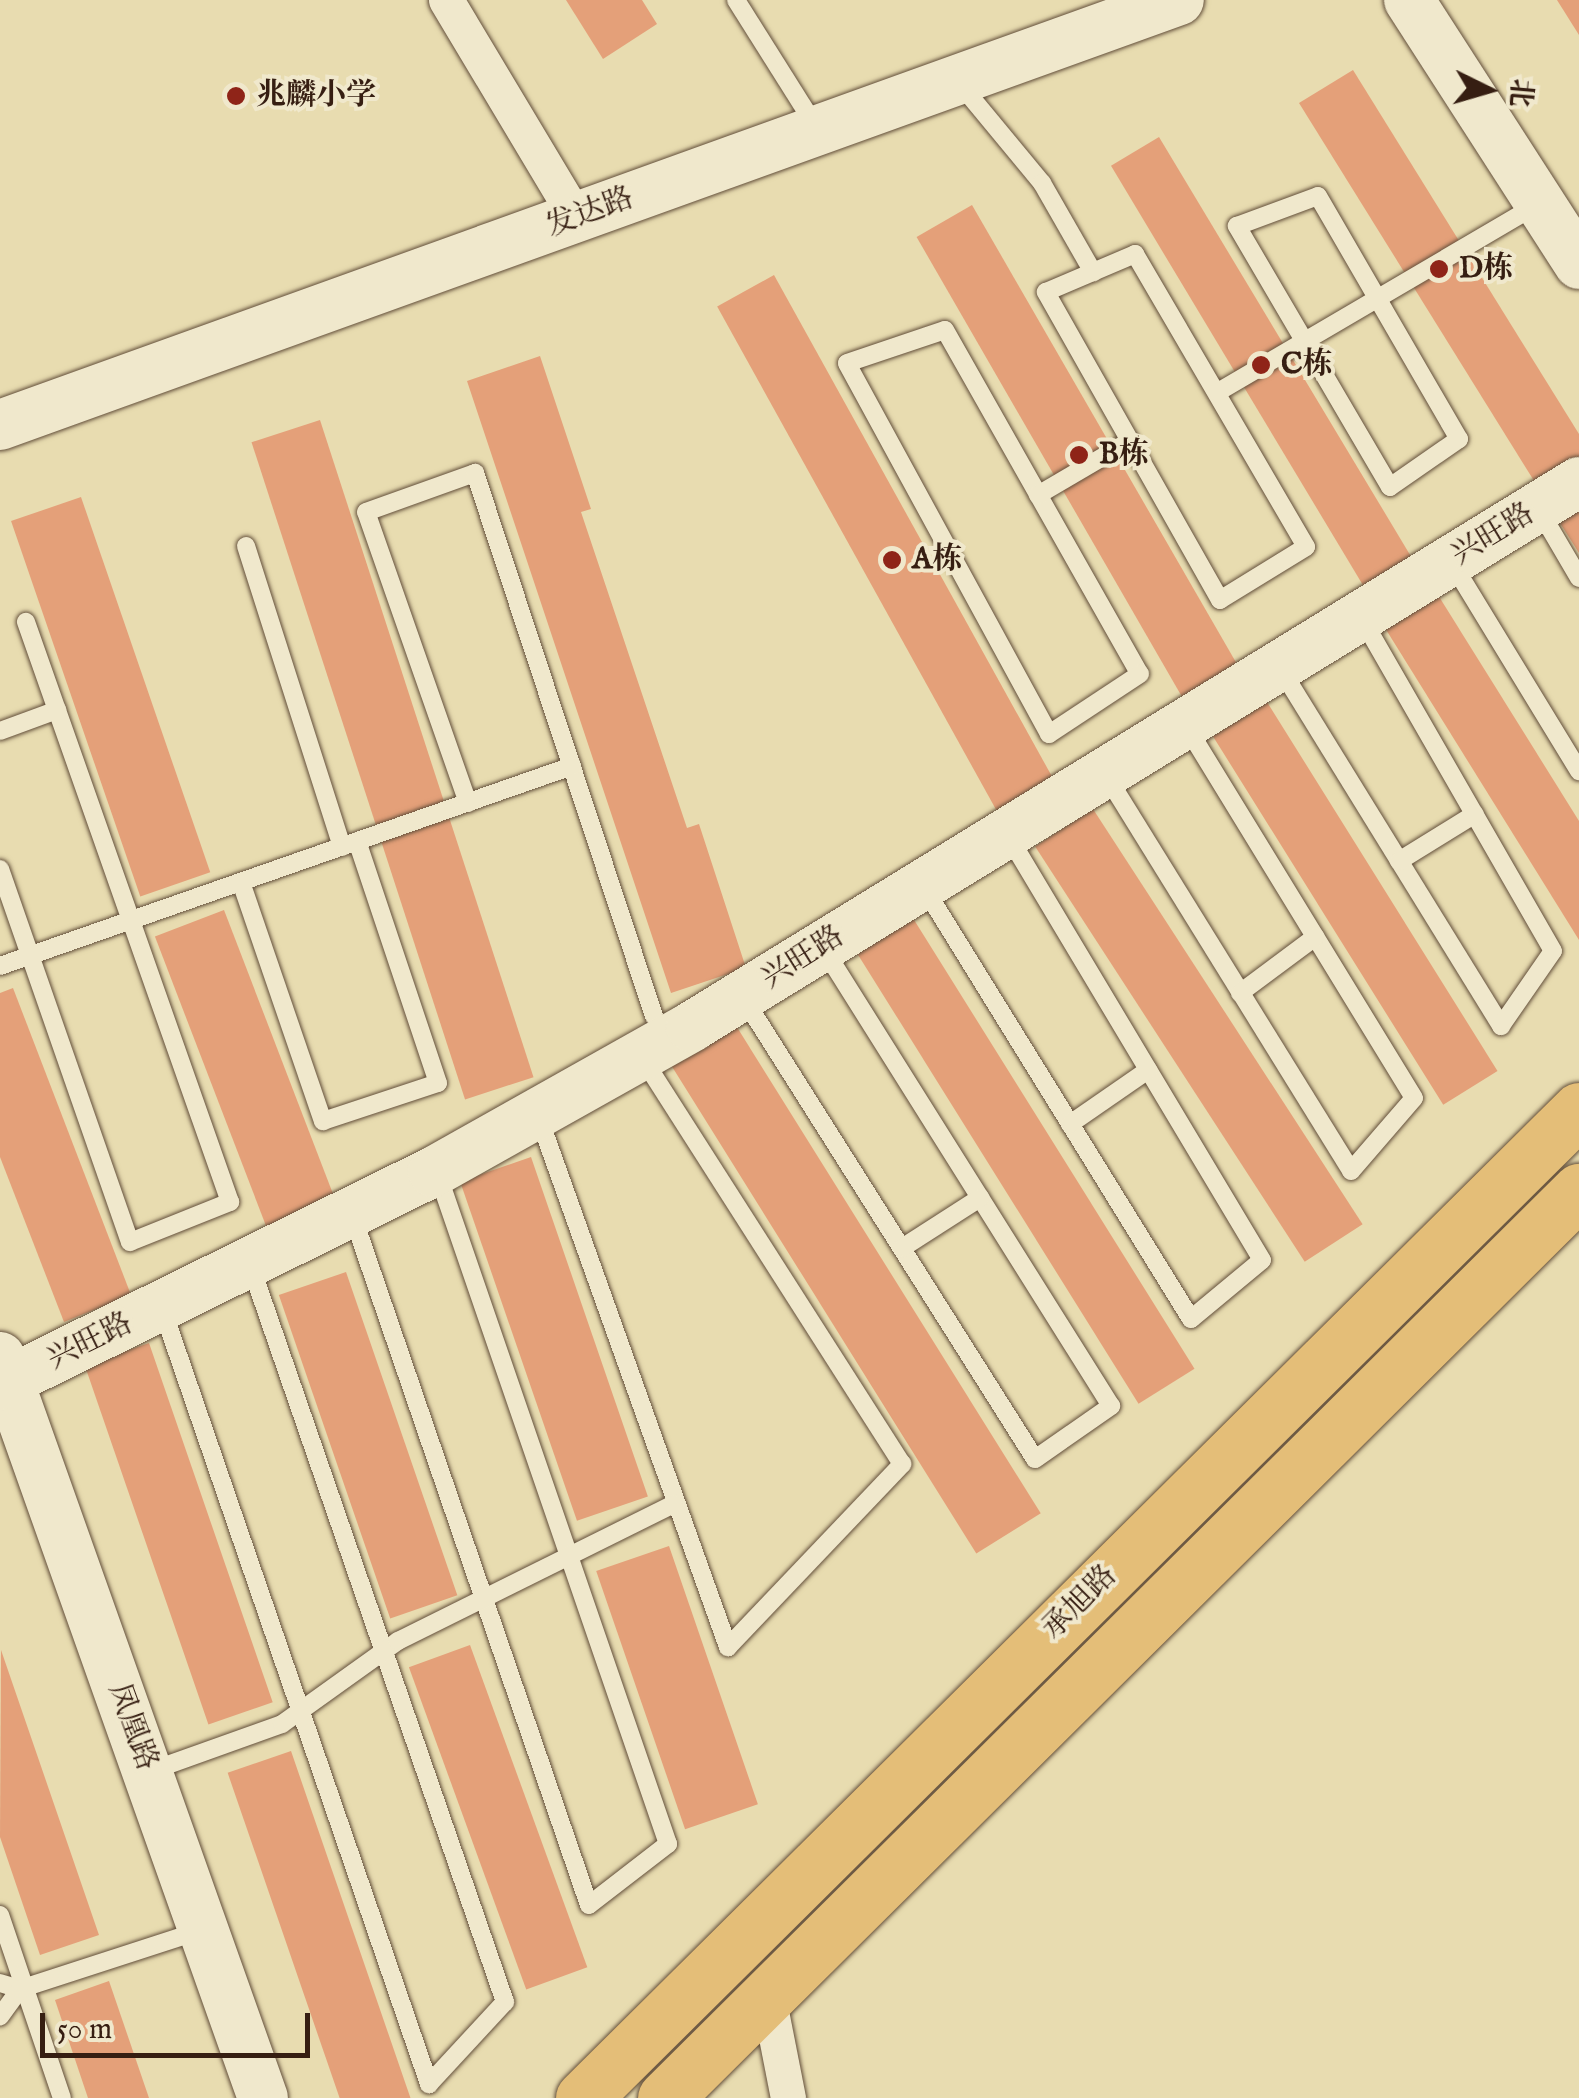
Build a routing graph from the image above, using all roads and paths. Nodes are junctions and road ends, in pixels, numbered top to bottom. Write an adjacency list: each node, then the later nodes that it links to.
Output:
1 (446, 0): 8 (street)
2 (736, 0): 6 (lane)
3 (1179, 0): 5 (street, 发达路)
4 (1410, 0): 7 (street)
5 (956, 80): 6 (street, 发达路); 10 (lane)
6 (818, 130): 8 (street, 发达路)
7 (1540, 203): 9 (street); 11 (lane)
8 (576, 218): 14 (street, 发达路)
9 (1579, 264)
10 (1093, 272): 13 (lane); 15 (lane)
11 (1377, 300): 12 (lane); 12 (lane); 12 (lane)
12 (1306, 341): 13 (lane)
13 (1218, 392): 15 (lane)
14 (0, 426)
15 (1130, 441): 17 (lane)
16 (1559, 495): 19 (street, 兴旺路); 20 (lane)
17 (1038, 496): 17 (lane)
18 (246, 546): 33 (lane)
19 (1450, 561): 21 (street, 兴旺路); 28 (lane)
20 (1579, 578)
21 (1360, 616): 23 (street, 兴旺路); 31 (lane)
22 (26, 622): 24 (lane)
23 (1278, 666): 25 (street, 兴旺路); 34 (lane)
24 (56, 710): 26 (lane); 38 (lane)
25 (1185, 724): 29 (street, 兴旺路); 39 (lane)
26 (0, 731)
27 (572, 766): 30 (lane); 30 (lane); 45 (lane)
28 (1579, 771)
29 (1104, 773): 32 (street, 兴旺路); 43 (lane)
30 (468, 803): 33 (lane)
31 (1474, 814): 34 (lane); 34 (lane)
32 (1007, 834): 37 (street, 兴旺路); 46 (lane)
33 (350, 844): 36 (lane); 36 (lane)
34 (1399, 861)
35 (0, 869): 41 (lane)
36 (241, 882): 38 (lane)
37 (922, 885): 40 (street, 兴旺路); 49 (lane)
38 (131, 920): 41 (lane); 41 (lane)
39 (1315, 937): 43 (lane); 43 (lane)
40 (822, 946): 44 (street, 兴旺路); 52 (lane)
41 (30, 956): 42 (lane)
42 (0, 966)
43 (1240, 994)
44 (742, 996): 45 (street, 兴旺路); 54 (lane)
45 (648, 1036): 48 (street, 兴旺路); 58 (lane)
46 (1148, 1070): 49 (lane); 49 (lane)
47 (1579, 1110): 72 (main road, 承旭路)
48 (537, 1114): 50 (street, 兴旺路); 58 (lane)
49 (1070, 1124)
50 (436, 1170): 53 (street, 兴旺路); 59 (lane)
51 (1579, 1190): 68 (main road, 承旭路)
52 (980, 1198): 54 (lane); 54 (lane)
53 (351, 1212): 55 (street, 兴旺路); 60 (lane)
54 (902, 1248)
55 (250, 1263): 56 (street, 兴旺路); 61 (lane)
56 (162, 1307): 57 (street, 兴旺路); 62 (lane)
57 (3, 1375): 63 (street, 凤凰路)
58 (674, 1504): 59 (lane)
59 (568, 1553): 60 (lane); 60 (lane)
60 (484, 1597): 61 (lane)
61 (385, 1651): 62 (lane); 62 (lane)
62 (303, 1709): 63 (lane)
63 (148, 1772): 65 (street, 凤凰路)
64 (0, 1915): 67 (lane)
65 (204, 1930): 67 (lane); 71 (street, 凤凰路)
66 (0, 1983): 67 (lane)
67 (22, 1988): 69 (lane); 70 (lane)
68 (768, 1996): 73 (main road, 承旭路); 74 (street)
69 (0, 2017)
70 (62, 2098)
71 (263, 2098)
72 (583, 2098)
73 (665, 2098)
74 (788, 2098)

